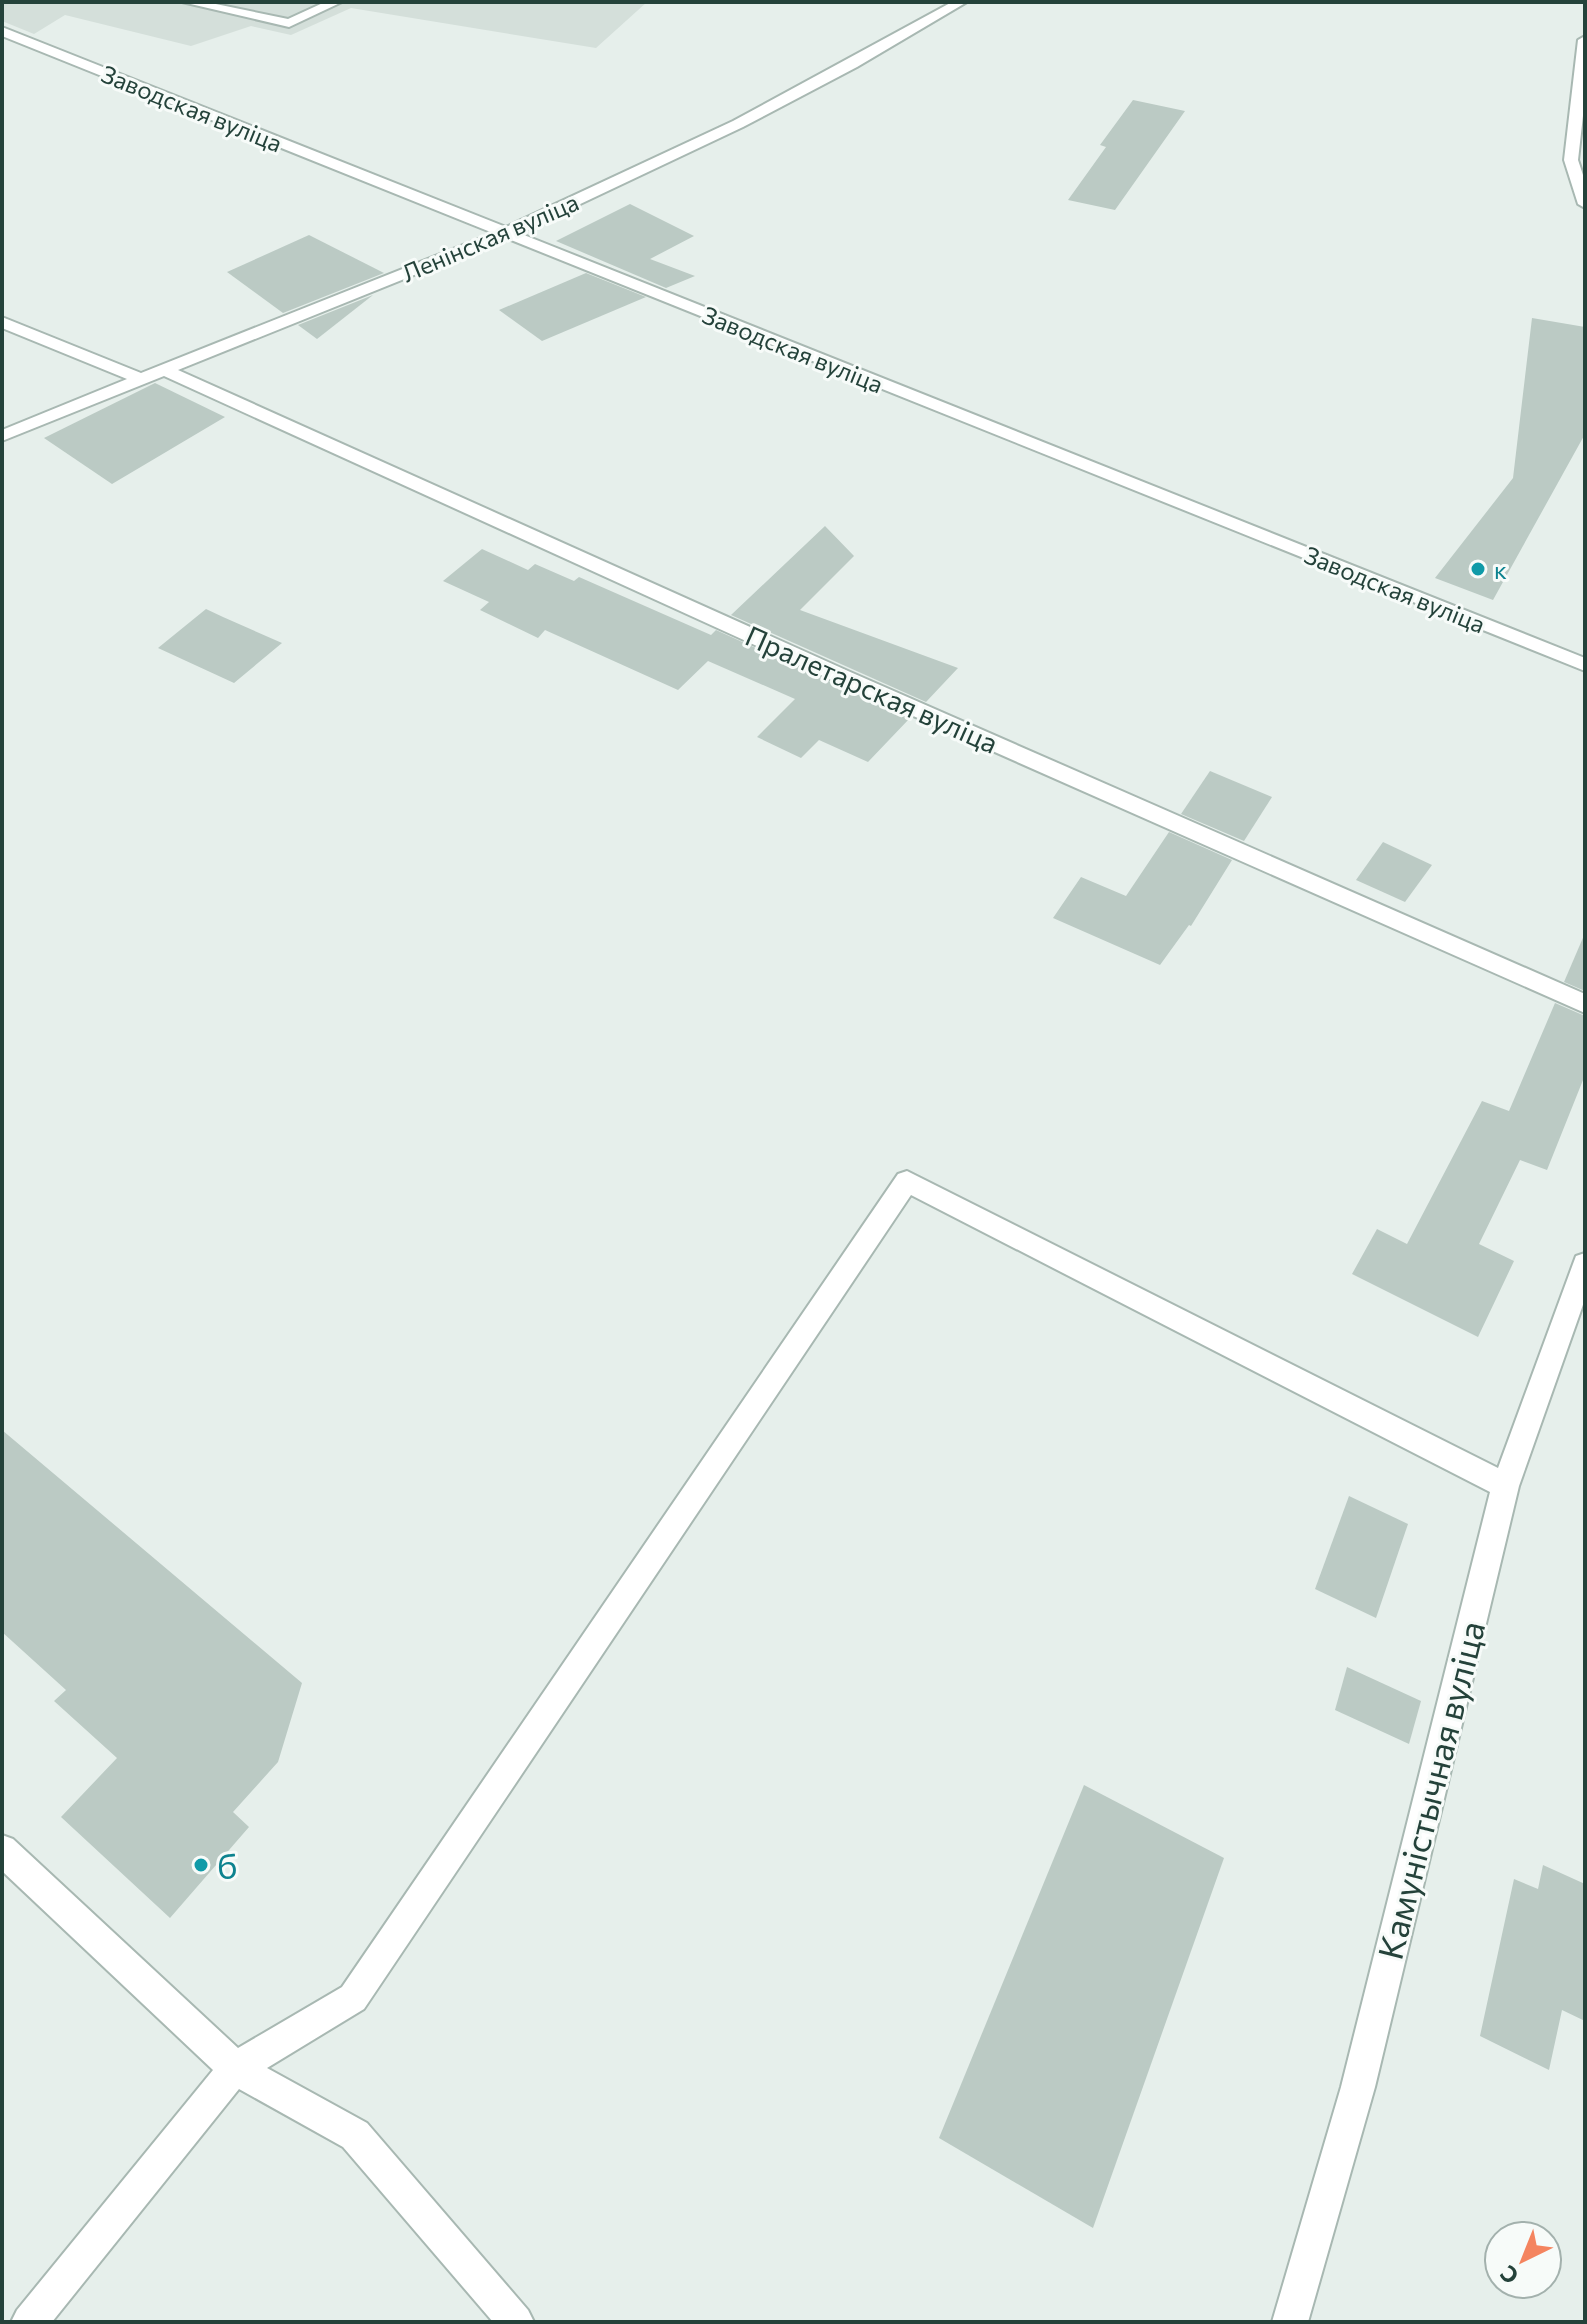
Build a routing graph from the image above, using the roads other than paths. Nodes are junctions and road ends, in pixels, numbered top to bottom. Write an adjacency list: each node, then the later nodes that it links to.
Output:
1 (188, 2): 2 (street)
2 (336, 2)
3 (961, 2): 7 (street, Ленінская вуліца)
4 (2, 31): 7 (street, Заводская вуліца)
5 (1585, 40): 6 (street)
6 (1585, 204)
7 (504, 234): 9 (street, Ленінская вуліца); 12 (street, Заводская вуліца)
8 (2, 322): 10 (street)
9 (162, 369): 10 (street, Ленінская вуліца); 13 (street, Пралетарская вуліца)
10 (138, 378): 11 (street, Ленінская вуліца)
11 (2, 436)
12 (1585, 665)
13 (1585, 1004)
14 (1585, 1264): 15 (street, Камуністычная вуліца)
15 (1505, 1486): 17 (street); 20 (street, Камуністычная вуліца)
16 (2, 1850): 17 (street)
17 (235, 2068): 18 (street); 19 (street)
18 (29, 2322)
19 (516, 2322)
20 (1290, 2322)

